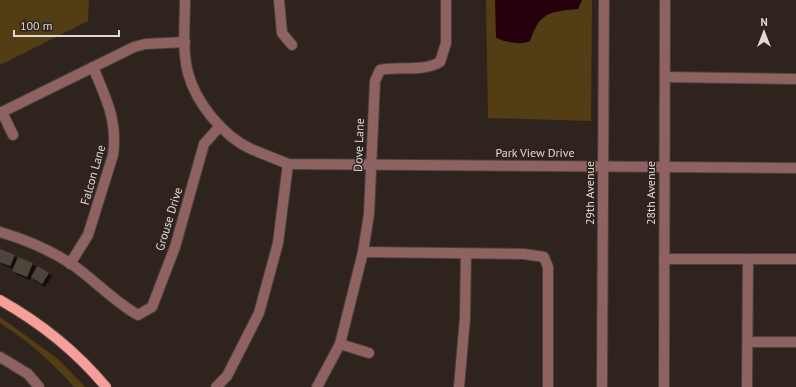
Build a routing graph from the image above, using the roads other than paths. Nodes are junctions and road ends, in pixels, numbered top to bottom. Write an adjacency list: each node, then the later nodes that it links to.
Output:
1 (185, 0): 6 (street)
2 (279, 0): 7 (street)
3 (446, 0): 15 (street, Dove Lane)
4 (604, 0): 16 (street, 29th Avenue)
5 (665, 0): 9 (street, 28th Avenue)
6 (185, 42): 8 (street); 12 (street)
7 (292, 45)
8 (93, 67): 11 (street); 25 (street, Falcon Lane)
9 (665, 78): 10 (street); 17 (street, 28th Avenue)
10 (796, 79)
11 (1, 112): 13 (street)
12 (220, 126): 14 (street); 25 (street, Grouse Drive)
13 (13, 134)
14 (288, 164): 15 (street, Park View Drive); 34 (street)
15 (370, 166): 16 (street, Park View Drive); 20 (street, Dove Lane)
16 (603, 166): 17 (street, Park View Drive); 38 (street, 29th Avenue)
17 (664, 166): 18 (street, Park View Drive); 22 (street, 28th Avenue)
18 (796, 168)
19 (0, 232): 25 (street)
20 (363, 252): 21 (street); 29 (street, Dove Lane)
21 (466, 254): 36 (street); 37 (street)
22 (664, 259): 23 (street); 39 (street, 28th Avenue)
23 (748, 259): 24 (street); 27 (street)
24 (796, 260)
25 (70, 264)
26 (0, 300): 33 (main road)
27 (748, 342): 28 (street); 40 (street)
28 (796, 342)
29 (340, 344): 30 (street); 35 (street, Dove Lane)
30 (369, 353)
31 (0, 357): 32 (street)
32 (39, 387)
33 (106, 387)
34 (216, 387)
35 (317, 387)
36 (459, 387)
37 (548, 387)
38 (602, 387)
39 (664, 387)
40 (747, 387)

